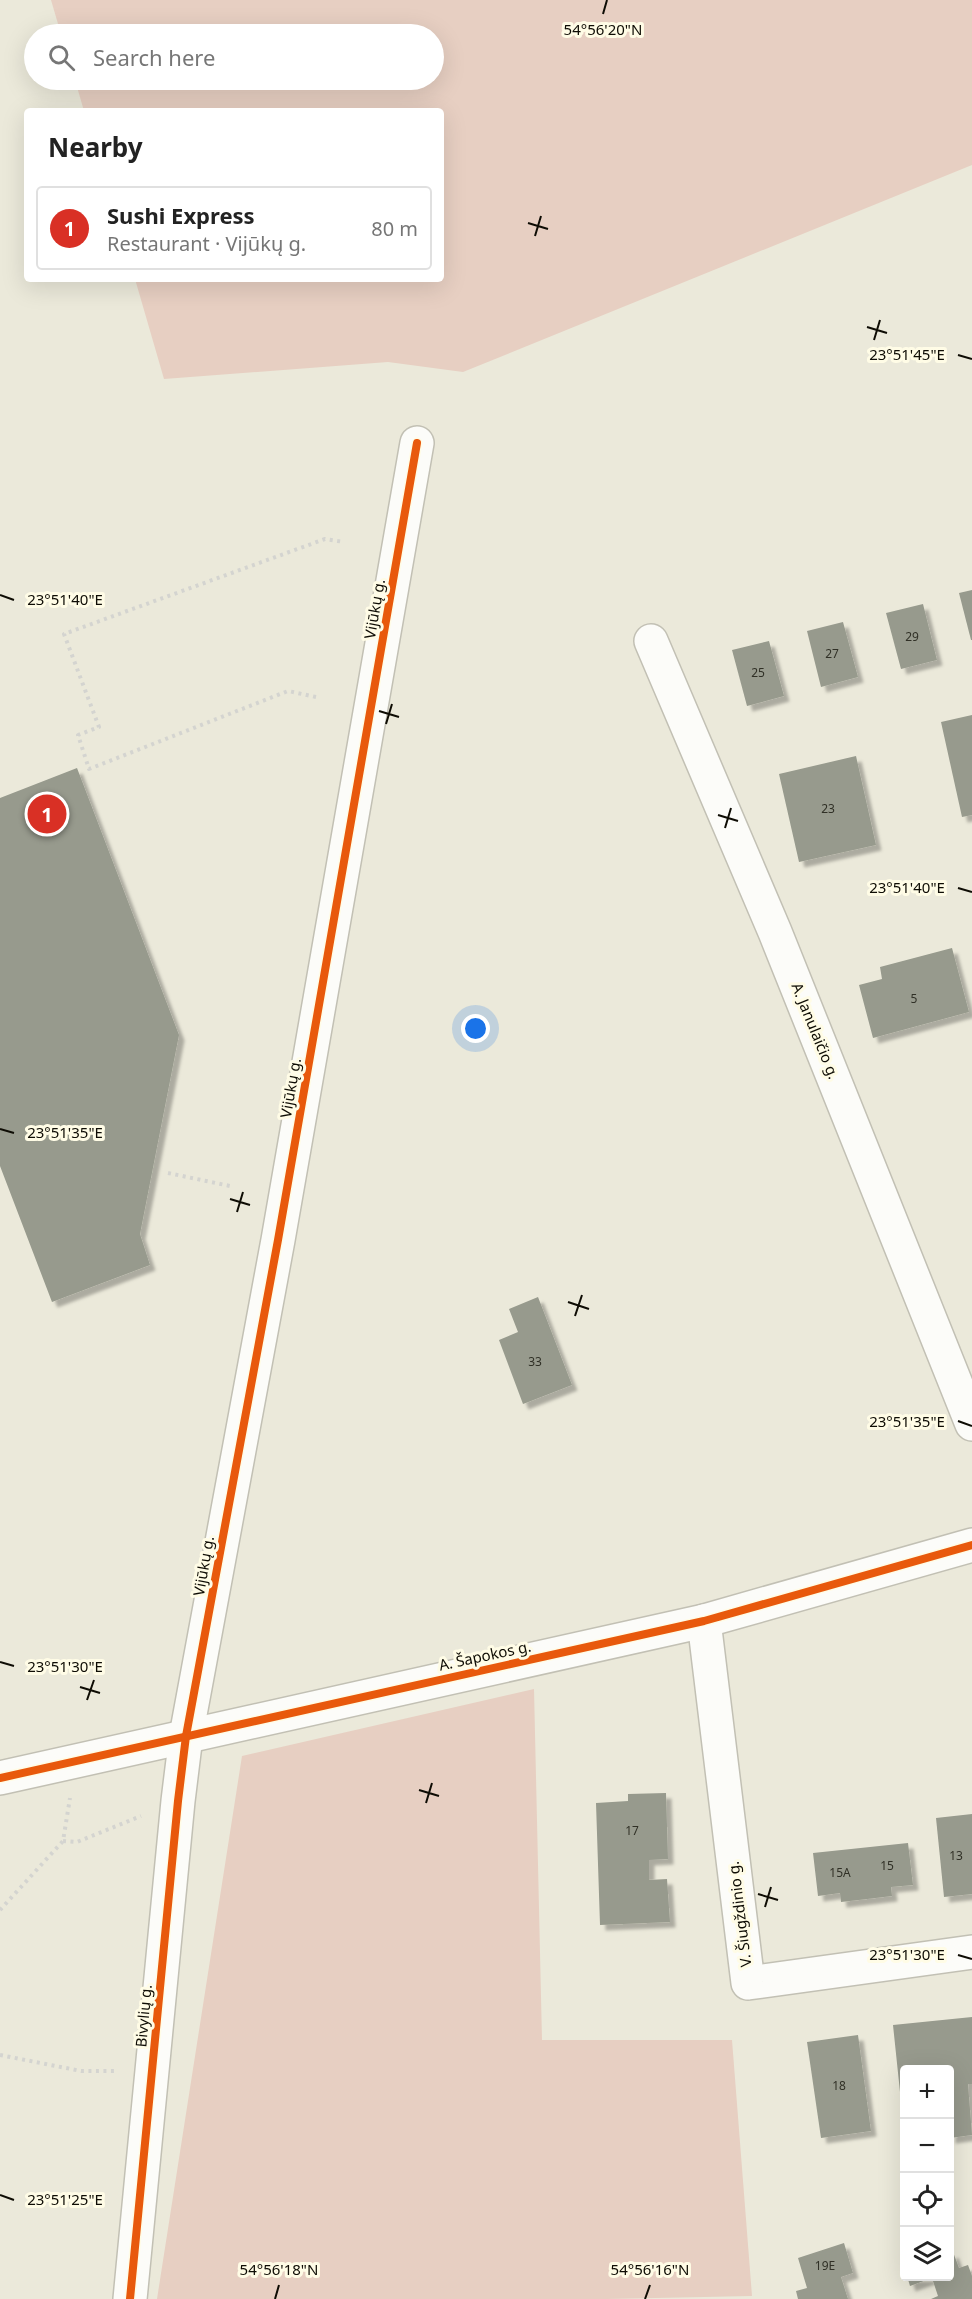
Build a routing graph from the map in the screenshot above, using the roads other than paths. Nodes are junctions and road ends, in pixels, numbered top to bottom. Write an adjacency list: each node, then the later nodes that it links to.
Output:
1 (417, 443): 6 (street, Vijūkų g.)
2 (651, 641): 3 (street, A. Janulaičio g.)
3 (972, 1424)
4 (972, 1545): 5 (street, A. Šapokos g.)
5 (704, 1621): 6 (street, A. Šapokos g.); 8 (street, V. Šiugždinio g.)
6 (186, 1736): 7 (street, A. Šapokos g.); 9 (street, Bivylių g.)
7 (0, 1778)
8 (972, 1952)
9 (130, 2299)

